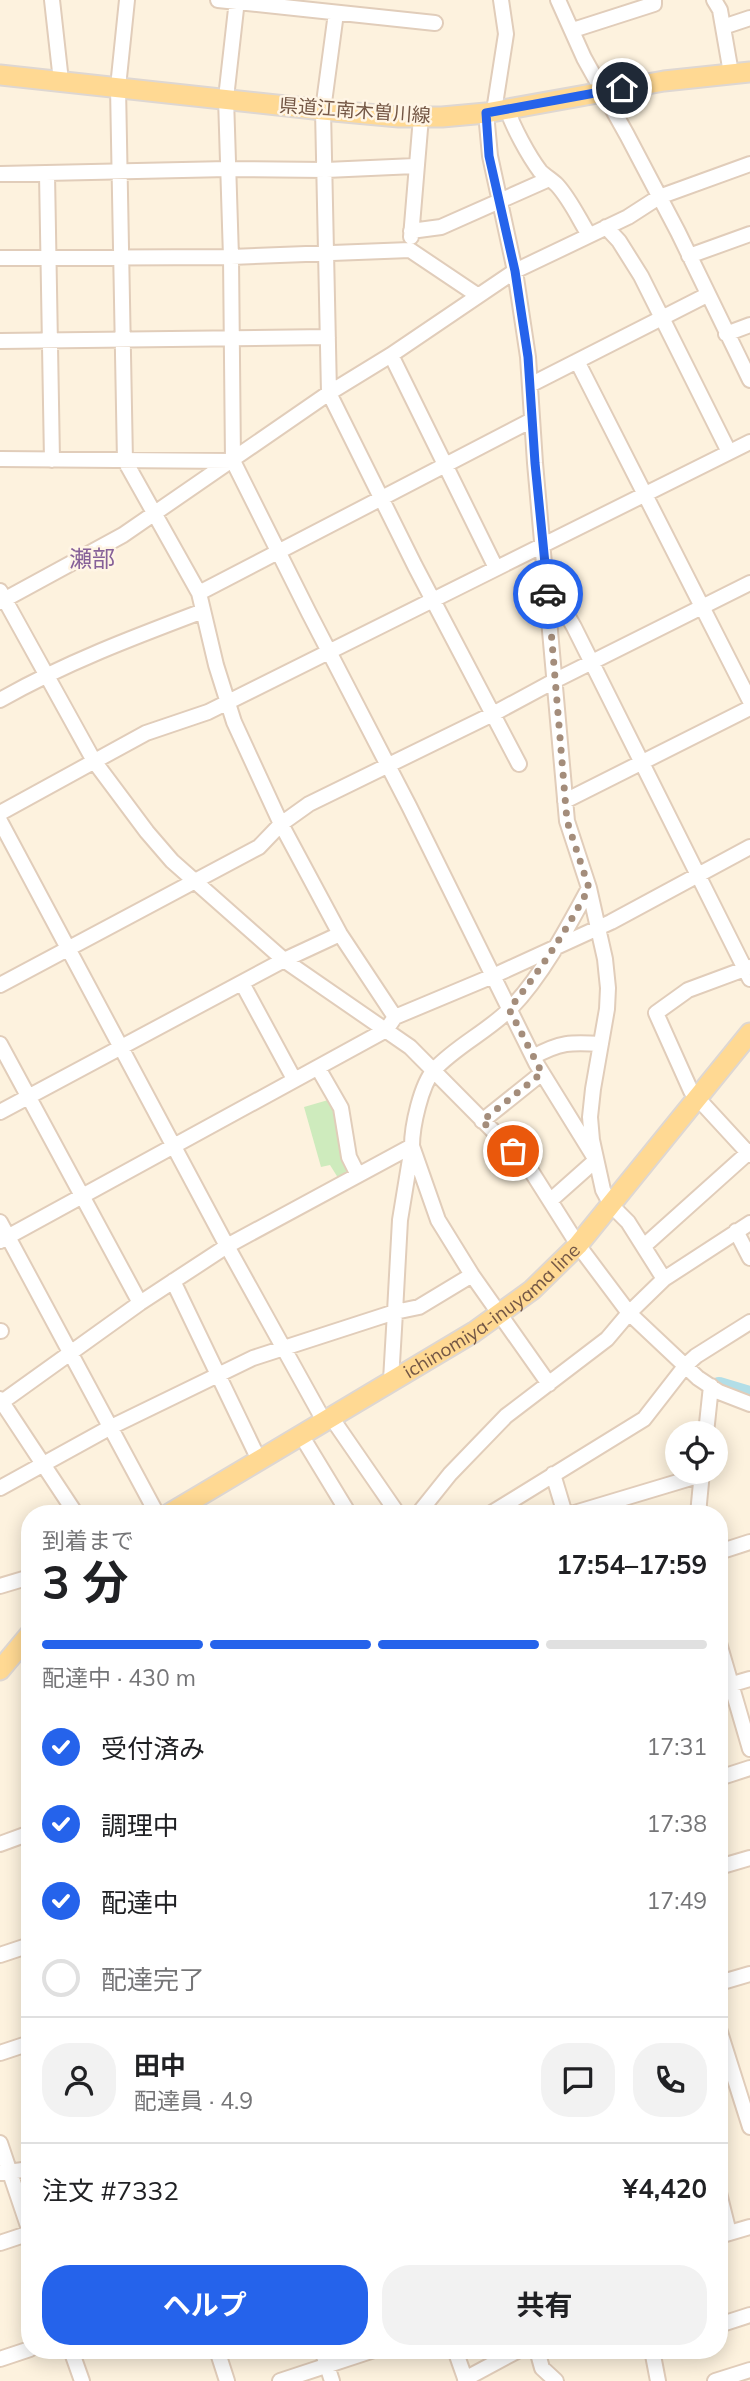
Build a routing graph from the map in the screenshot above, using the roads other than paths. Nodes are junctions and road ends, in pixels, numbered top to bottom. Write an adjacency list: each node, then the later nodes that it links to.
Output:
1 (52, 0): 16 (street)
2 (127, 0): 17 (street)
3 (218, 0): 8 (street)
4 (501, 0): 21 (street)
5 (558, 0): 13 (street)
6 (654, 0): 13 (street)
7 (714, 0): 12 (street)
8 (237, 1): 9 (street); 19 (street)
9 (336, 13): 11 (street); 20 (street)
10 (750, 18): 12 (street)
11 (435, 23)
12 (723, 27): 14 (street)
13 (573, 30): 18 (street)
14 (741, 72): 18 (main road, 県道江南木曽川線)
15 (0, 75): 16 (main road, 県道江南木曽川線)
16 (61, 81): 17 (main road, 県道江南木曽川線)
17 (118, 86): 19 (main road, 県道江南木曽川線); 27 (street)
18 (601, 92): 21 (main road, 県道江南木曽川線); 31 (street)
19 (226, 98): 20 (main road, 県道江南木曽川線); 25 (street)
20 (323, 110): 22 (main road, 県道江南木曽川線); 26 (street)
21 (496, 111): 22 (main road, 県道江南木曽川線); 30 (street); 32 (street)
22 (421, 117): 24 (street)
23 (750, 164): 31 (street)
24 (415, 166): 26 (street); 34 (street)
25 (228, 169): 26 (street); 27 (street); 40 (street)
26 (326, 170): 38 (street)
27 (119, 171): 29 (street); 39 (street)
28 (0, 174): 29 (street)
29 (47, 174): 43 (street)
30 (549, 179): 32 (street); 36 (street)
31 (659, 197): 33 (street); 41 (street)
32 (498, 202): 34 (street); 44 (street)
33 (606, 227): 36 (street); 47 (street)
34 (411, 230): 37 (street)
35 (750, 234): 41 (street)
36 (589, 235): 44 (street)
37 (410, 250): 38 (street); 45 (street)
38 (328, 252): 40 (street); 50 (street)
39 (122, 257): 40 (street); 43 (street); 52 (street)
40 (231, 257): 51 (street)
41 (689, 257): 46 (street)
42 (0, 258): 43 (street)
43 (49, 258): 54 (street)
44 (515, 271): 45 (street); 58 (street)
45 (477, 295): 55 (street)
46 (707, 295): 47 (street); 49 (street)
47 (661, 318): 56 (street); 62 (street)
48 (750, 325): 49 (street)
49 (726, 334): 57 (street)
50 (328, 337): 51 (street); 59 (street)
51 (231, 338): 52 (street); 66 (street)
52 (122, 340): 54 (street); 65 (street)
53 (0, 341): 54 (street)
54 (50, 341): 64 (street)
55 (391, 355): 59 (street); 67 (street)
56 (577, 361): 58 (street); 68 (street)
57 (750, 380)
58 (530, 385): 60 (street)
59 (329, 393): 66 (street); 69 (street)
60 (532, 420): 67 (street); 71 (street)
61 (750, 442): 62 (street)
62 (729, 452): 68 (street)
63 (0, 459): 64 (street)
64 (52, 460): 65 (street)
65 (125, 461): 66 (street); 70 (street)
66 (233, 461): 70 (street); 72 (street)
67 (445, 467): 69 (street); 73 (street)
68 (645, 493): 71 (street); 79 (street)
69 (382, 500): 72 (street); 78 (street)
70 (154, 514): 76 (street); 77 (street)
71 (544, 545): 73 (street); 75 (street)
72 (279, 553): 76 (street); 81 (street)
73 (496, 568): 78 (street)
74 (750, 583): 79 (street)
75 (547, 586): 82 (street); 84 (street)
76 (199, 593): 80 (street)
77 (1, 597): 83 (street)
78 (433, 600): 81 (street); 89 (street)
79 (703, 607): 82 (street); 86 (street)
80 (203, 611): 83 (street); 87 (street)
81 (330, 652): 87 (street); 93 (street)
82 (592, 662): 84 (street); 91 (street)
83 (45, 675): 85 (street); 90 (street)
84 (556, 681): 89 (street); 94 (street)
85 (0, 700)
86 (750, 701)
87 (227, 702): 90 (street); 97 (street)
88 (750, 708): 91 (street)
89 (494, 714): 92 (street); 93 (street)
90 (94, 761): 95 (street); 100 (street)
91 (642, 763): 94 (street); 99 (street)
92 (519, 764)
93 (388, 767): 97 (street); 108 (street)
94 (565, 801): 101 (street)
95 (0, 813)
96 (0, 821): 105 (street)
97 (281, 824): 100 (street); 103 (street)
98 (750, 847): 99 (street)
99 (697, 875): 102 (street); 107 (street)
100 (194, 881): 105 (street); 106 (street)
101 (589, 888): 102 (street); 104 (street)
102 (599, 927): 104 (street); 116 (street)
103 (340, 934): 106 (street); 112 (street)
104 (555, 947): 108 (street); 111 (street)
105 (68, 948): 110 (street); 117 (street)
106 (284, 960): 109 (street); 113 (street)
107 (748, 971): 124 (street)
108 (494, 976): 111 (street); 112 (street)
109 (242, 983): 117 (street); 122 (street)
110 (0, 985)
111 (509, 1009): 118 (street); 120 (street)
112 (396, 1017): 113 (street)
113 (386, 1030): 119 (street); 120 (street)
114 (750, 1033): 124 (main road, ichinomiya-inuyama line)
115 (0, 1044): 123 (street)
116 (601, 1044): 118 (street); 130 (street)
117 (121, 1047): 123 (street); 127 (street)
118 (533, 1057): 121 (street)
119 (318, 1068): 122 (street); 131 (street)
120 (433, 1071): 126 (street); 128 (street)
121 (542, 1073): 126 (street); 130 (street)
122 (294, 1079): 127 (street)
123 (28, 1097): 125 (street); 132 (street)
124 (698, 1098): 129 (street); 134 (main road, ichinomiya-inuyama line)
125 (0, 1112)
126 (482, 1121): 133 (street)
127 (174, 1146): 132 (street); 140 (street)
128 (412, 1146): 131 (street); 143 (street); 147 (street)
129 (749, 1153): 141 (street)
130 (596, 1160): 133 (street); 134 (street)
131 (358, 1175): 140 (street)
132 (80, 1196): 138 (street); 146 (street)
133 (551, 1200): 139 (street)
134 (611, 1205): 139 (main road, ichinomiya-inuyama line); 141 (street)
135 (0, 1222): 138 (street)
136 (750, 1223): 137 (street)
137 (736, 1231): 142 (street); 144 (street)
138 (4, 1238): 152 (street)
139 (578, 1245): 148 (street); 149 (main road, ichinomiya-inuyama line)
140 (227, 1246): 145 (street); 151 (street)
141 (644, 1246): 144 (street)
142 (750, 1258)
143 (472, 1275): 147 (street); 149 (street)
144 (664, 1279): 148 (street)
145 (173, 1281): 146 (street); 154 (street)
146 (140, 1303): 152 (street)
147 (395, 1312): 151 (street); 155 (street)
148 (629, 1313): 153 (street); 156 (street)
149 (501, 1315): 155 (main road, ichinomiya-inuyama line); 156 (street)
150 (750, 1322): 153 (street)
151 (284, 1349): 154 (street); 160 (street)
152 (71, 1353): 158 (street); 162 (street)
153 (686, 1365): 157 (street); 166 (street)
154 (217, 1374): 162 (street); 164 (street)
155 (391, 1380): 160 (main road, ichinomiya-inuyama line)
156 (550, 1384): 175 (street)
157 (711, 1386): 159 (street); 161 (street)
158 (1, 1401): 165 (street)
159 (750, 1404)
160 (327, 1419): 163 (main road, ichinomiya-inuyama line); 174 (street)
161 (707, 1421)
162 (109, 1428): 165 (street); 171 (street)
163 (300, 1435): 164 (main road, ichinomiya-inuyama line); 173 (street)
164 (259, 1460): 172 (main road, ichinomiya-inuyama line)
165 (43, 1465): 169 (street); 170 (street)
166 (553, 1474): 176 (street); 177 (street)
167 (668, 1484): 178 (street)
168 (700, 1484): 179 (street)
169 (0, 1488)
170 (70, 1505)
171 (152, 1505)
172 (184, 1505)
173 (343, 1505)
174 (391, 1505)
175 (425, 1505)
176 (504, 1505)
177 (562, 1505)
178 (600, 1505)
179 (699, 1505)
180 (750, 1542): 181 (street)
181 (728, 1549)
182 (21, 1580): 183 (street)
183 (0, 1586)
184 (21, 1645): 185 (main road)
185 (0, 1670)
186 (750, 1679): 187 (street)
187 (728, 1685)
188 (728, 1693): 189 (street)
189 (750, 1748)
190 (750, 1768): 191 (street)
191 (728, 1776)
192 (21, 1835): 193 (street)
193 (2, 1840)
194 (750, 1858): 195 (street)
195 (728, 1864)
196 (21, 1948): 197 (street)
197 (0, 1955)
198 (750, 1974): 199 (street)
199 (728, 1980)
200 (21, 2045): 201 (street)
201 (0, 2053)
202 (728, 2054): 203 (street)
203 (747, 2106): 204 (street)
204 (750, 2127)
205 (0, 2143): 206 (street)
206 (5, 2172): 207 (street)
207 (21, 2210)
208 (750, 2227): 209 (street)
209 (728, 2233)
210 (21, 2235): 211 (street)
211 (0, 2243)
212 (750, 2315): 213 (street)
213 (728, 2322)
214 (21, 2352): 215 (street)
215 (0, 2359)
216 (74, 2359): 227 (street)
217 (221, 2359): 228 (street)
218 (325, 2359): 224 (street)
219 (348, 2359): 224 (street)
220 (458, 2359): 226 (street)
221 (503, 2359): 226 (street)
222 (540, 2359): 231 (street)
223 (654, 2359): 232 (street)
224 (327, 2366): 229 (street); 230 (street)
225 (750, 2370): 233 (street)
226 (465, 2380)
227 (82, 2381)
228 (228, 2381)
229 (280, 2381)
230 (332, 2381)
231 (556, 2381)
232 (658, 2381)
233 (715, 2381)

